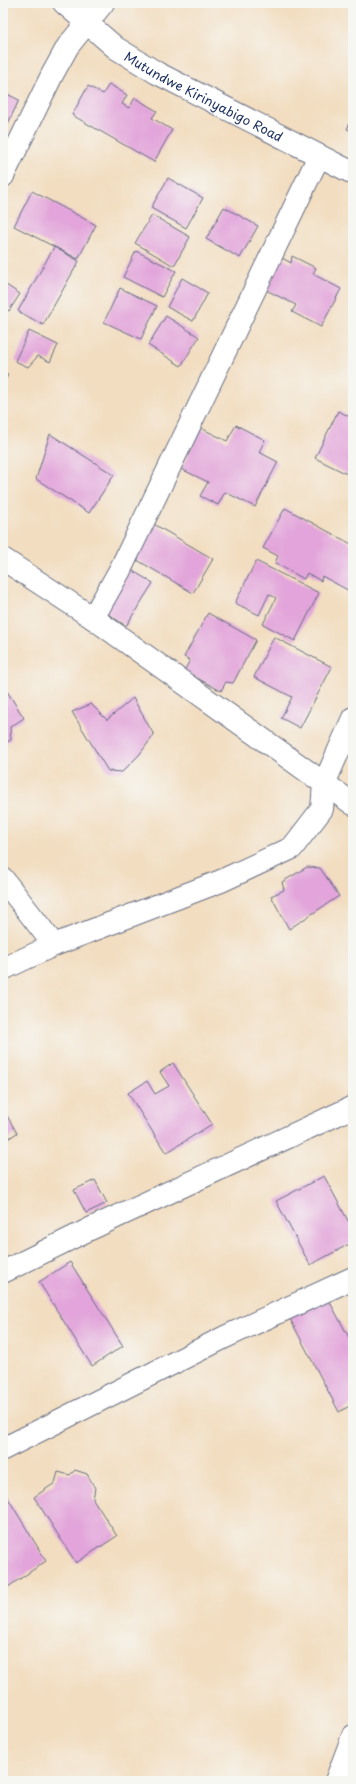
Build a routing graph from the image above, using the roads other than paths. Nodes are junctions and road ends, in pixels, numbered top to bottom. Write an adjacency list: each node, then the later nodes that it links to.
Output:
1 (64, 3): 3 (street, Mutundwe Kirinyabigo Road)
2 (103, 3): 3 (street)
3 (87, 23): 4 (street, Mutundwe Kirinyabigo Road); 6 (street)
4 (319, 156): 5 (street, Mutundwe Kirinyabigo Road); 8 (street)
5 (353, 173)
6 (3, 176)
7 (3, 559): 8 (street)
8 (93, 618): 10 (street)
9 (353, 718): 10 (street)
10 (324, 784): 11 (street); 13 (street)
11 (353, 804)
12 (3, 879): 13 (street)
13 (54, 945): 14 (street)
14 (3, 969)
15 (353, 1107): 16 (street)
16 (3, 1272)
17 (353, 1278): 18 (street)
18 (3, 1449)
19 (353, 1736): 20 (street)
20 (336, 1781)

